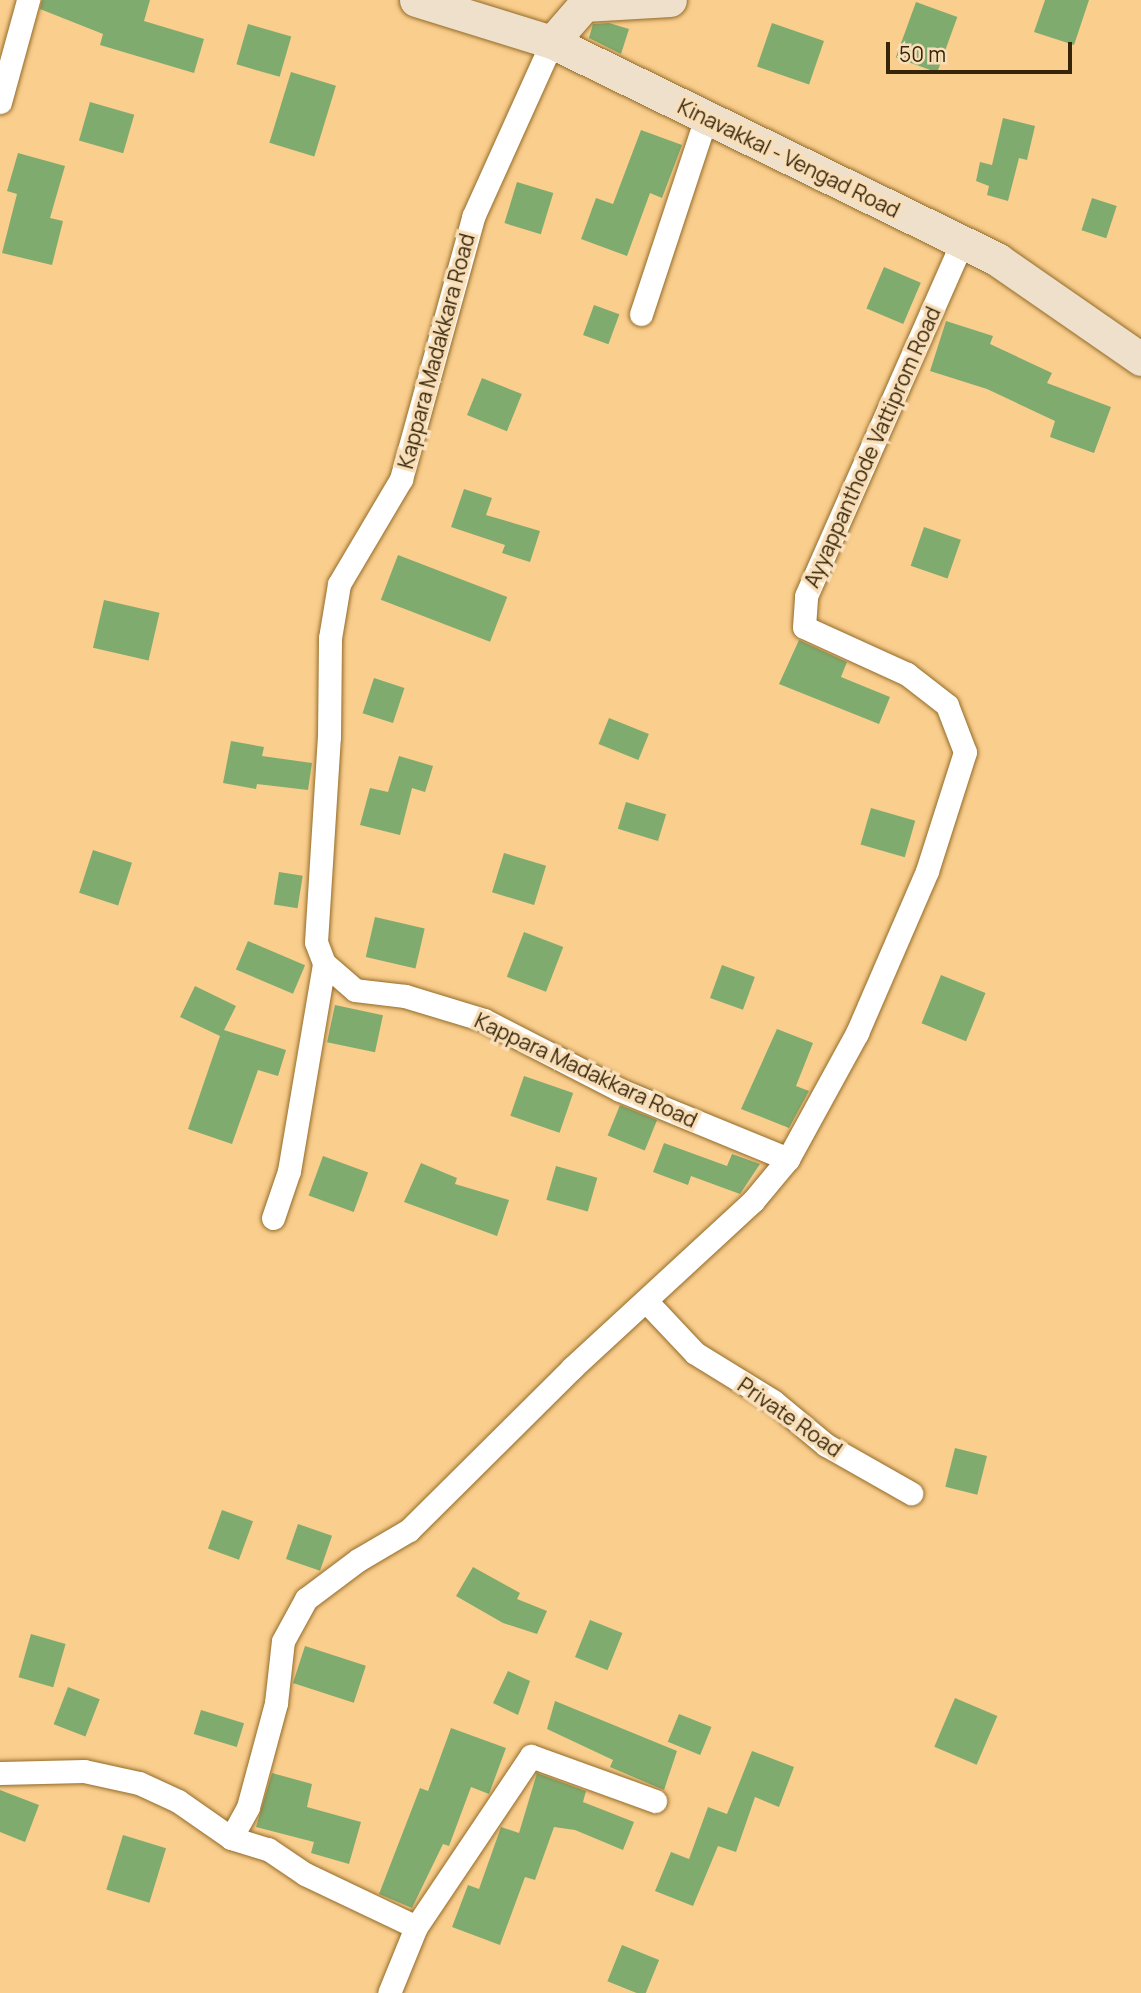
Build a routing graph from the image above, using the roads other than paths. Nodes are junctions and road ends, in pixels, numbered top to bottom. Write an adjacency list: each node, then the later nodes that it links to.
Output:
1 (28, 0): 5 (street)
2 (415, 0): 4 (main road, Kinavakkal - Vengad Road)
3 (670, 0): 4 (main road)
4 (552, 42): 6 (main road, Kinavakkal - Vengad Road); 10 (street, Kappara Madakkara Road)
5 (0, 102)
6 (706, 118): 7 (main road, Kinavakkal - Vengad Road); 8 (street)
7 (962, 243): 9 (main road, Kinavakkal - Vengad Road); 11 (street, Ayyappanthode Vattiprom Road)
8 (641, 314)
9 (1141, 359)
10 (324, 962): 11 (street, Kappara Madakkara Road); 12 (street)
11 (788, 1159): 13 (street)
12 (273, 1218)
13 (646, 1301): 14 (street, Private Road); 17 (street)
14 (911, 1493)
15 (0, 1773): 17 (street)
16 (654, 1801): 18 (street)
17 (231, 1838): 18 (street)
18 (416, 1927): 19 (street)
19 (389, 1993)

